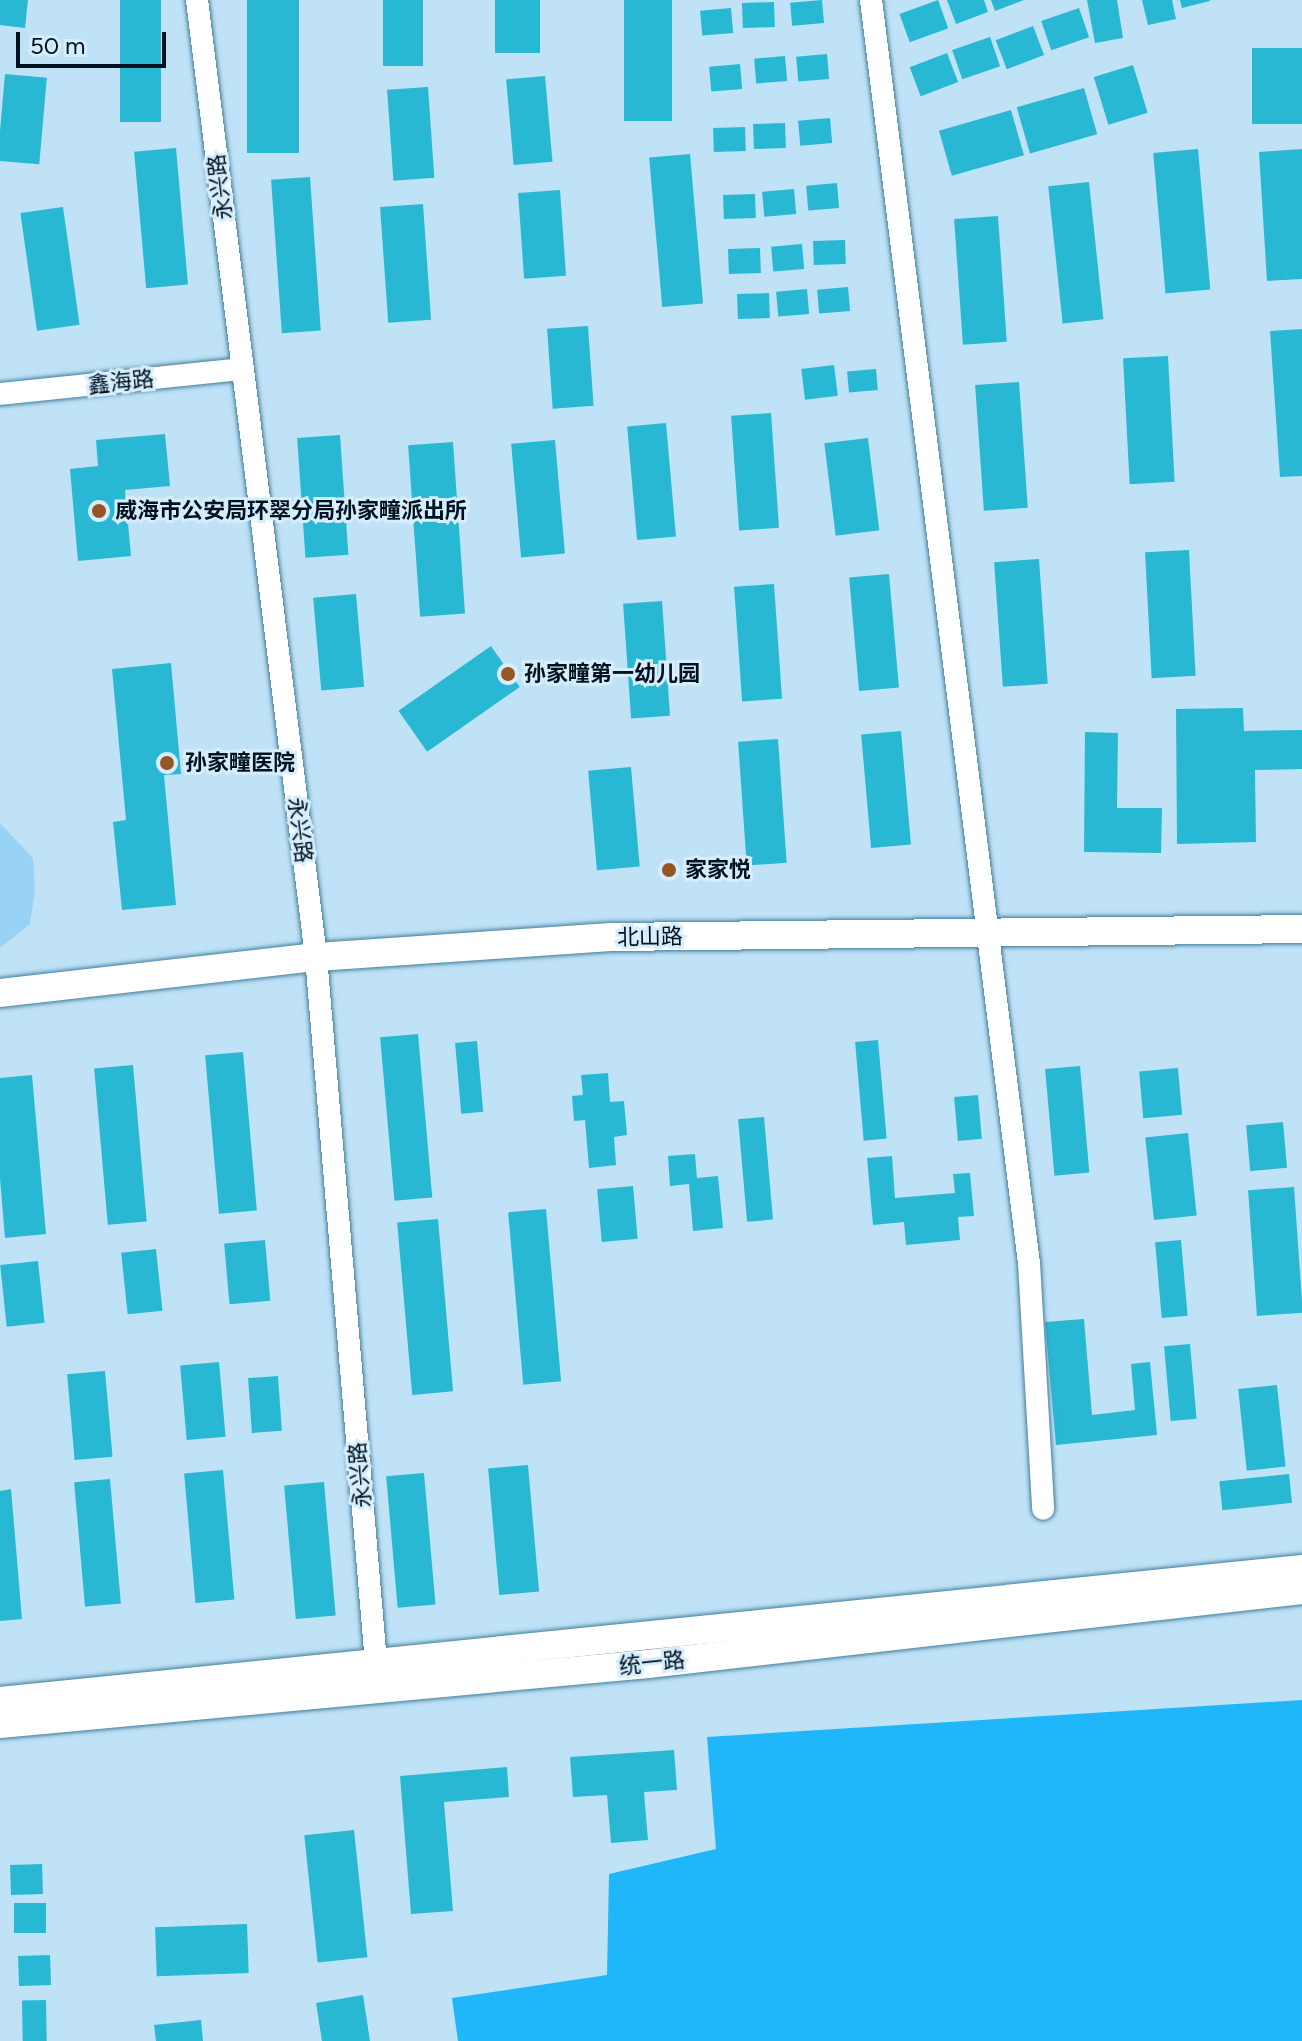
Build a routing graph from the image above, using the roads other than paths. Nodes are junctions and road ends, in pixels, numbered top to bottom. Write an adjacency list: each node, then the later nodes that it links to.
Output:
1 (197, 0): 3 (street, 永兴路)
2 (871, 0): 6 (street)
3 (242, 369): 4 (street, 鑫海路); 7 (street, 永兴路)
4 (0, 394)
5 (1302, 929): 6 (main road, 北山路)
6 (986, 934): 7 (main road, 北山路); 9 (street)
7 (316, 957): 8 (main road, 北山路); 12 (street, 永兴路)
8 (0, 993)
9 (1043, 1509)
10 (1302, 1569): 12 (main road, 统一路)
11 (1302, 1590): 14 (main road, 统一路)
12 (376, 1663): 13 (main road, 统一路)
13 (0, 1701)
14 (0, 1724)

